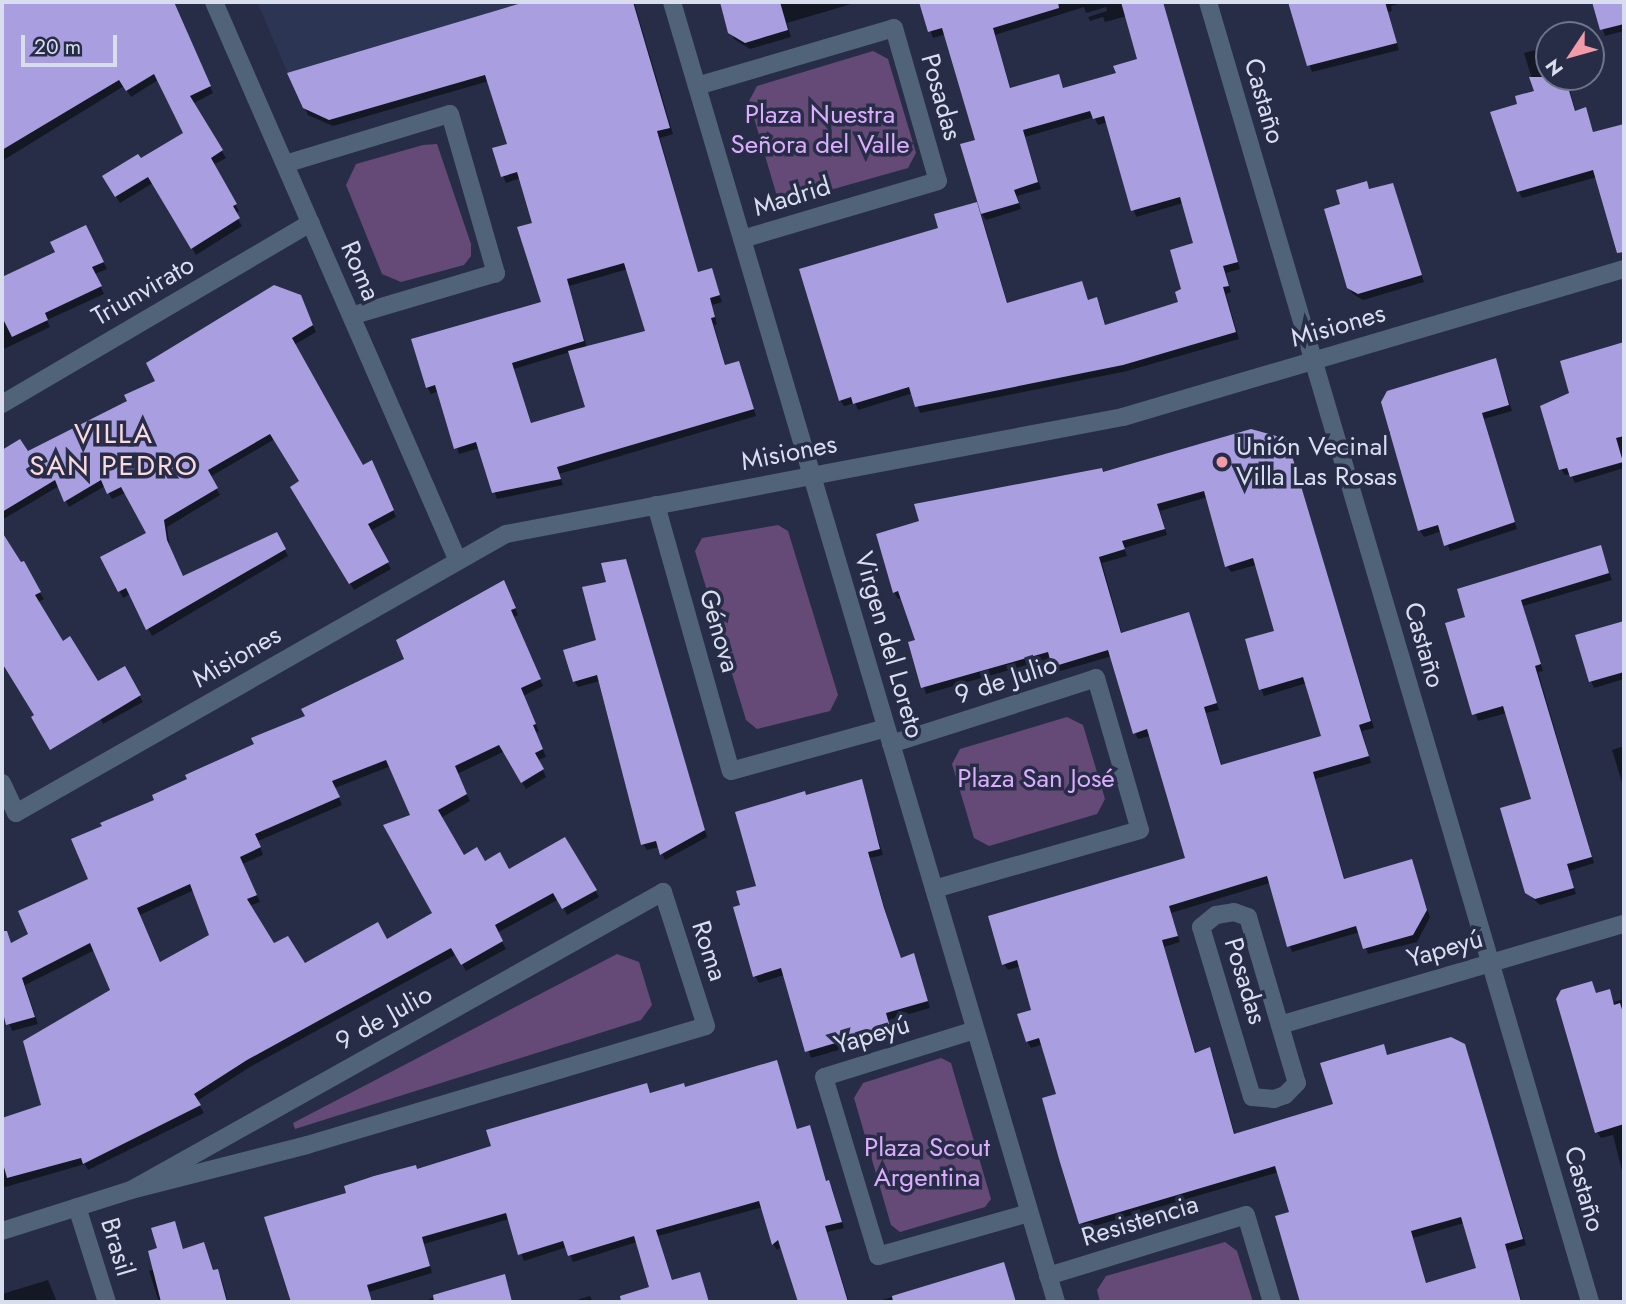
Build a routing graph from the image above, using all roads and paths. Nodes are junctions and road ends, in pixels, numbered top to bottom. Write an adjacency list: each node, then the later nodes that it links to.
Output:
1 (214, 2): 5 (street, Roma)
2 (672, 2): 4 (street, Virgen del Loreto)
3 (1208, 2): 11 (street, Castaño)
4 (697, 86): 6 (street, Posadas); 8 (street, Virgen del Loreto)
5 (285, 164): 7 (street, Roma); 10 (street)
6 (939, 181): 8 (street, Madrid)
7 (311, 223): 10 (street, Roma); 12 (street, Triunvirato)
8 (741, 239): 13 (street, Virgen del Loreto)
9 (1624, 269): 11 (street, Misiones)
10 (351, 316): 15 (street, Roma)
11 (1314, 360): 13 (street, Misiones); 22 (street, Castaño)
12 (2, 404)
13 (812, 476): 14 (street, Misiones); 16 (street, Virgen del Loreto)
14 (656, 505): 15 (street, Misiones); 17 (street, Génova)
15 (458, 561): 18 (street, Misiones)
16 (889, 736): 17 (street, 9 de Julio); 19 (street, Virgen del Loreto); 19 (street, 9 de Julio)
17 (731, 771)
18 (2, 783)
19 (934, 889): 25 (street, Virgen del Loreto)
20 (663, 892): 24 (street, Roma); 26 (street, 9 de Julio)
21 (1624, 924): 22 (street, Yapeyú)
22 (1490, 963): 23 (street, Yapeyú); 34 (street, Castaño)
23 (1280, 1025): 23 (street, Posadas)
24 (706, 1026): 26 (street, 9 de Julio)
25 (975, 1030): 28 (street, Virgen del Loreto); 28 (street, Yapeyú)
26 (131, 1190): 27 (street, 9 de Julio)
27 (77, 1207): 29 (street, 9 de Julio); 31 (street, Brasil)
28 (1029, 1213): 30 (street, Virgen del Loreto)
29 (2, 1231)
30 (1048, 1276): 32 (street, Virgen del Loreto); 33 (street, Resistencia)
31 (107, 1302)
32 (1056, 1302)
33 (1272, 1302)
34 (1590, 1302)

